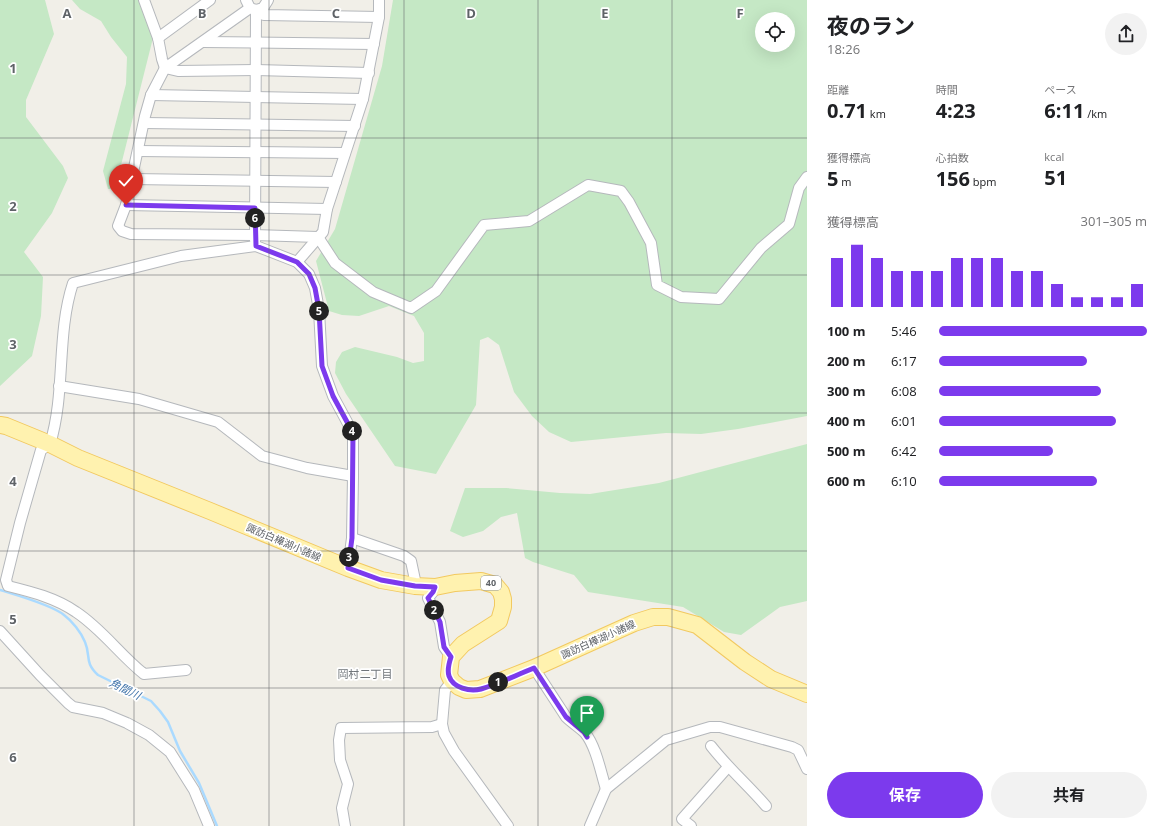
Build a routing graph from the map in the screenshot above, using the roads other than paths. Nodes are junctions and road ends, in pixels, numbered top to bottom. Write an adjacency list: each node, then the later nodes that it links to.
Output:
1 (144, 0): 6 (street)
2 (210, 0): 6 (street)
3 (379, 0): 5 (street)
4 (256, 5): 5 (street); 7 (street); 8 (street)
5 (379, 17): 9 (street)
6 (158, 38): 10 (street)
7 (203, 42): 8 (street); 10 (street)
8 (256, 43): 9 (street); 11 (street)
9 (374, 44): 12 (street)
10 (165, 68): 11 (street); 13 (street)
11 (256, 70): 12 (street); 14 (street)
12 (370, 73): 15 (street)
13 (151, 96): 14 (street); 16 (street)
14 (256, 97): 15 (street); 17 (street)
15 (363, 100): 18 (street)
16 (144, 123): 17 (street); 19 (street)
17 (255, 125): 18 (street); 20 (street)
18 (355, 126): 21 (street)
19 (138, 151): 20 (street); 23 (street)
20 (255, 153): 21 (street); 24 (street)
21 (345, 153): 25 (street)
22 (807, 177): 30 (street)
23 (132, 179): 24 (street); 26 (street)
24 (255, 180): 25 (street); 27 (street)
25 (336, 182): 28 (street)
26 (126, 205): 27 (street); 29 (street)
27 (255, 208): 28 (street); 29 (street)
28 (327, 209): 30 (street)
29 (254, 235): 30 (street); 31 (street)
30 (318, 237): 32 (street)
31 (256, 246): 32 (street); 33 (street)
32 (297, 262): 36 (street)
33 (60, 386): 35 (street); 36 (street)
34 (0, 426): 35 (main road, 諏訪白樺湖小諸線 / 40)
35 (50, 444): 38 (main road, 諏訪白樺湖小諸線 / 40); 44 (street)
36 (353, 476): 37 (street)
37 (352, 538): 38 (street); 39 (street)
38 (348, 568): 40 (main road, 諏訪白樺湖小諸線 / 40)
39 (415, 580)
40 (435, 587): 42 (street); 42 (main road, 諏訪白樺湖小諸線 / 40)
41 (0, 630): 54 (street)
42 (451, 657): 45 (main road)
43 (534, 668): 45 (main road, 諏訪白樺湖小諸線); 46 (main road, 諏訪白樺湖小諸線); 51 (street)
44 (186, 670)
45 (452, 681): 47 (street)
46 (807, 694)
47 (442, 724): 53 (street); 55 (street)
48 (711, 746): 49 (street)
49 (728, 767): 52 (street); 57 (street)
50 (807, 768): 51 (street)
51 (606, 789): 56 (street)
52 (766, 806)
53 (344, 825)
54 (209, 826)
55 (508, 826)
56 (590, 826)
57 (691, 826)

